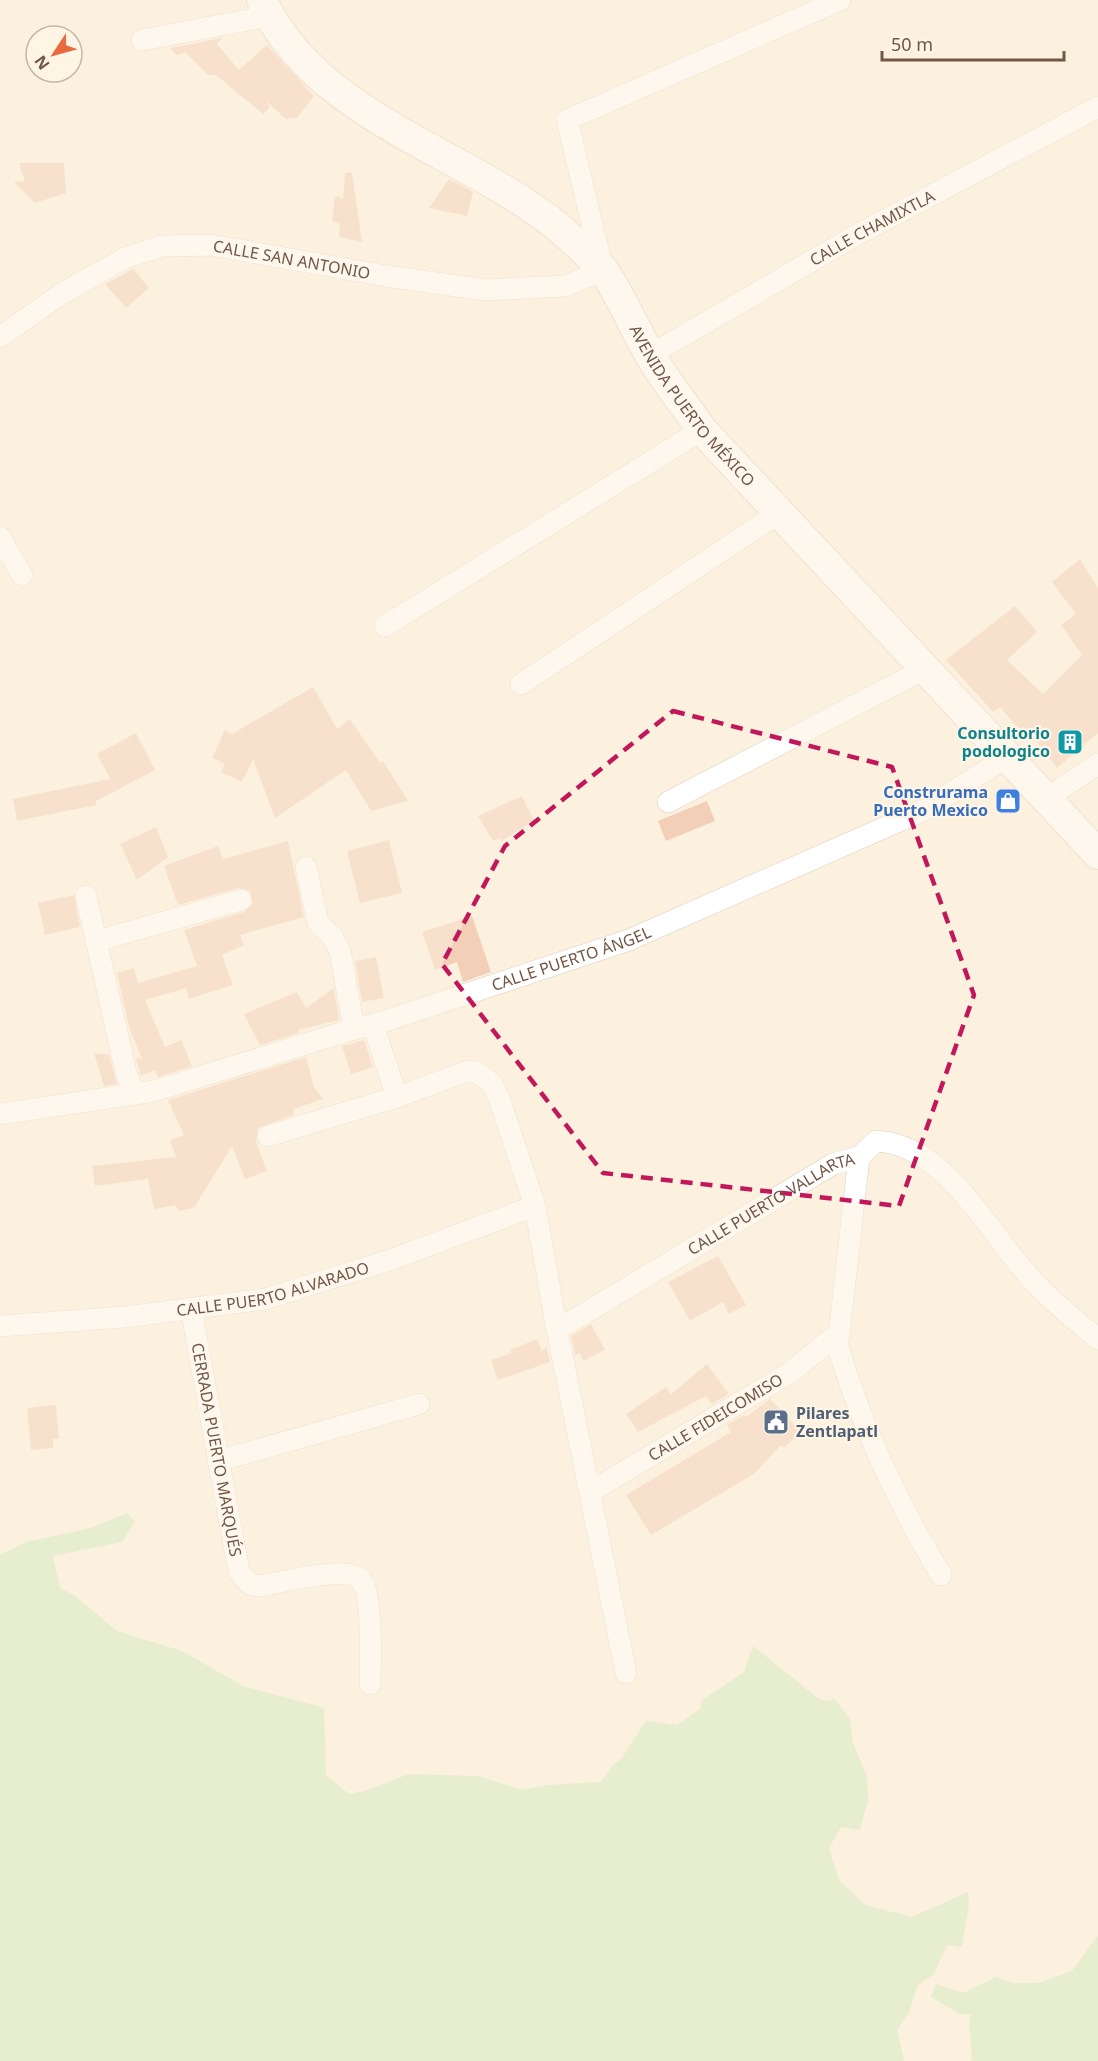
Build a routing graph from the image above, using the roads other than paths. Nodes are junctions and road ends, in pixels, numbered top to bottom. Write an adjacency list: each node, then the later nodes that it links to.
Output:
1 (840, 0): 5 (street)
2 (266, 8): 3 (street); 5 (main road, AVENIDA PUERTO MÉXICO)
3 (142, 40)
4 (1098, 107): 7 (street, CALLE CHAMIXTLA)
5 (603, 270): 6 (street, CALLE SAN ANTONIO); 7 (main road, AVENIDA PUERTO MÉXICO)
6 (0, 337)
7 (650, 355): 8 (main road, AVENIDA PUERTO MÉXICO)
8 (702, 430): 9 (main road, AVENIDA PUERTO MÉXICO); 12 (street)
9 (778, 513): 13 (main road, AVENIDA PUERTO MÉXICO); 14 (street)
10 (0, 537): 11 (street)
11 (22, 575)
12 (385, 626)
13 (925, 669): 15 (main road, AVENIDA PUERTO MÉXICO); 18 (street)
14 (521, 684)
15 (1007, 757): 17 (main road, AVENIDA PUERTO MÉXICO); 24 (street, CALLE PUERTO ÁNGEL)
16 (1098, 764): 17 (street)
17 (1047, 798): 19 (main road, AVENIDA PUERTO MÉXICO)
18 (668, 802)
19 (1098, 854)
20 (306, 867): 24 (street)
21 (86, 896): 23 (street)
22 (241, 900): 23 (street)
23 (97, 941): 25 (street)
24 (363, 1027): 25 (street, CALLE PUERTO ÁNGEL); 26 (street)
25 (134, 1094): 27 (street, CALLE PUERTO ÁNGEL)
26 (397, 1097): 28 (street); 30 (street)
27 (0, 1114)
28 (268, 1136)
29 (859, 1157): 33 (street, CALLE PUERTO VALLARTA); 34 (street); 35 (street, CALLE PUERTO VALLARTA)
30 (535, 1206): 31 (street, CALLE PUERTO ALVARADO); 33 (street)
31 (191, 1308): 32 (street, CALLE PUERTO ALVARADO); 37 (street, CERRADA PUERTO MARQUÉS)
32 (0, 1326)
33 (557, 1330): 38 (street)
34 (835, 1336): 38 (street, CALLE FIDEICOMISO); 39 (street)
35 (1098, 1340)
36 (419, 1404): 37 (street)
37 (218, 1461): 41 (street, CERRADA PUERTO MARQUÉS)
38 (590, 1492): 40 (street)
39 (940, 1575)
40 (626, 1673)
41 (370, 1684)

